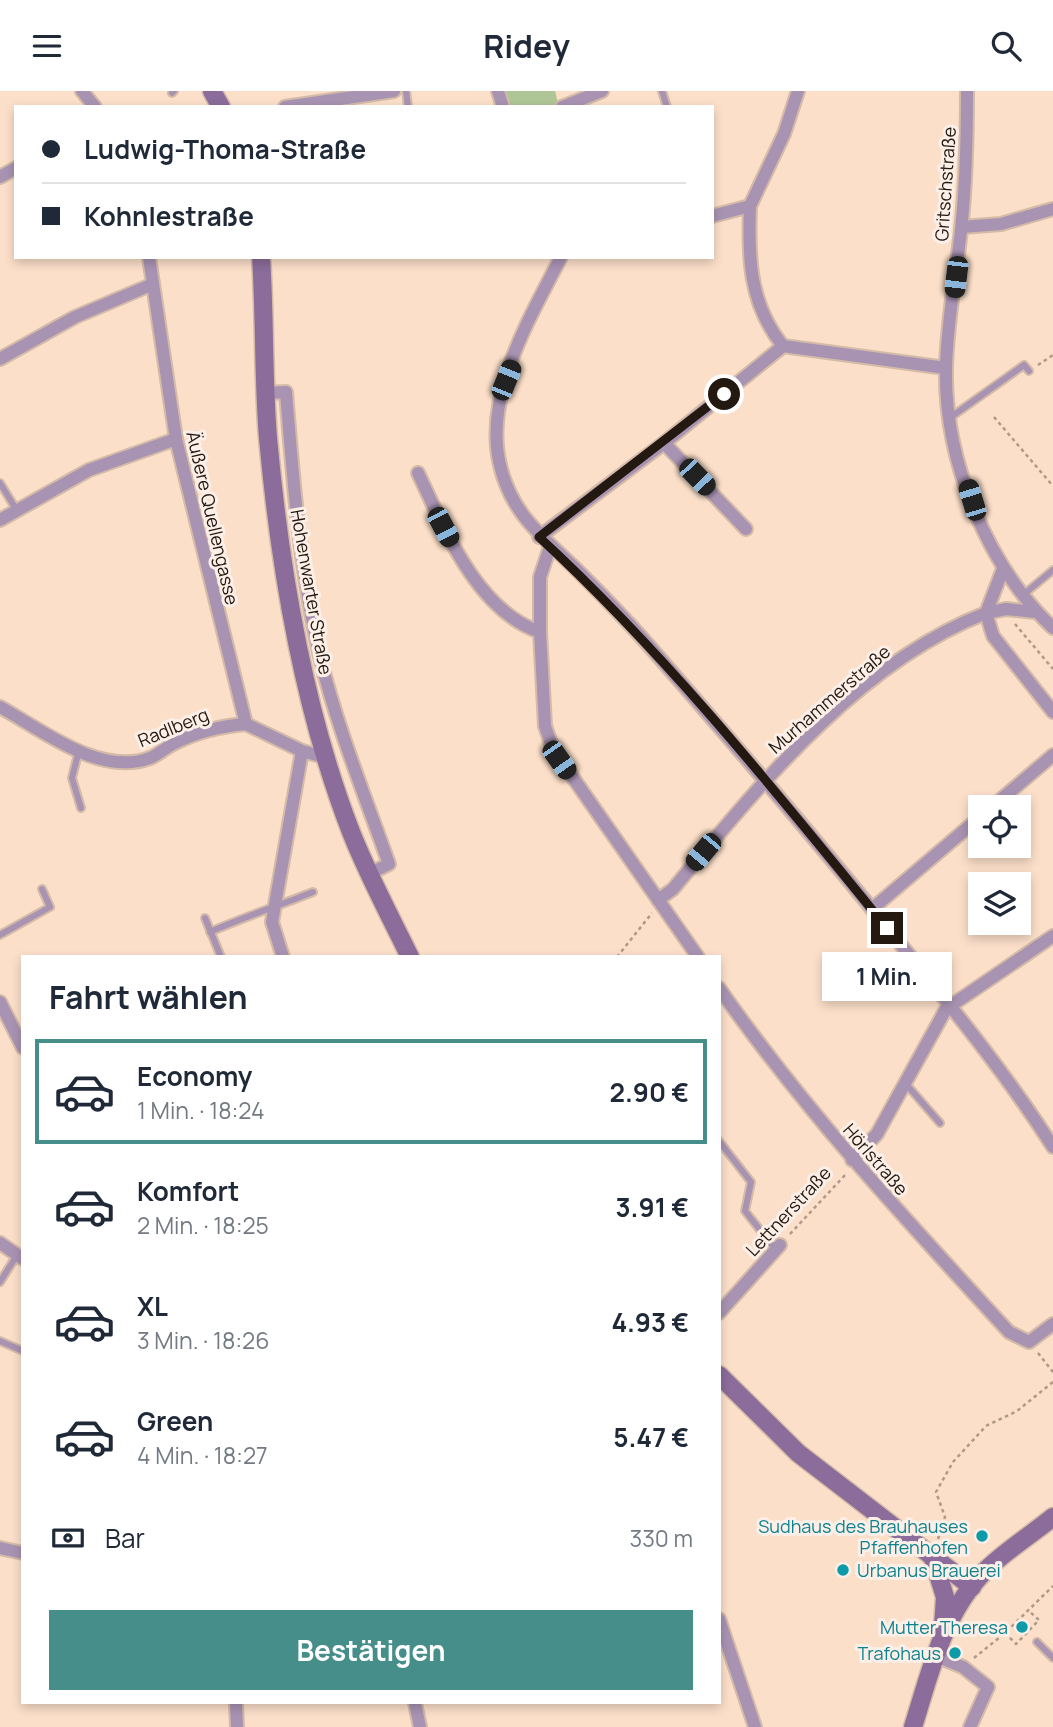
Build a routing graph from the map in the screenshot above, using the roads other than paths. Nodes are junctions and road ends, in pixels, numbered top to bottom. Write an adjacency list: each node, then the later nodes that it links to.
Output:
1 (82, 91): 9 (street)
2 (394, 91): 6 (street)
3 (602, 91): 11 (street)
4 (798, 91): 12 (street)
5 (967, 91): 15 (street, Gritschstraße)
6 (358, 93): 8 (street)
7 (318, 95): 8 (street); 10 (street)
8 (337, 102)
9 (93, 105)
10 (290, 105)
11 (567, 105)
12 (750, 206): 14 (street); 20 (street)
13 (1053, 209): 15 (street)
14 (714, 215)
15 (962, 227): 22 (street, Gritschstraße)
16 (149, 259): 19 (street, Äußere Quellengasse)
17 (261, 259): 24 (street, Hohenwarter Straße)
18 (560, 259): 33 (street)
19 (153, 284): 21 (street); 26 (street, Äußere Quellengasse)
20 (783, 346): 22 (street); 27 (street)
21 (0, 359)
22 (946, 368): 25 (street, Gritschstraße)
23 (1029, 371): 25 (lane)
24 (266, 393): 48 (street, Hohenwarter Straße); 53 (street, Hohenwarter Straße)
25 (951, 417): 35 (street, Gritschstraße)
26 (176, 439): 30 (street); 44 (street, Äußere Quellengasse)
27 (664, 443): 32 (street); 33 (street)
28 (418, 473): 41 (street)
29 (0, 483): 30 (lane)
30 (16, 509): 31 (street)
31 (0, 520)
32 (746, 529)
33 (539, 537): 34 (street)
34 (550, 547): 41 (street); 49 (street)
35 (1003, 569): 37 (street, Gritschstraße); 39 (street)
36 (1053, 570): 37 (lane)
37 (1023, 595): 38 (street, Gritschstraße)
38 (1035, 612): 39 (street, Murhammerstraße); 40 (street, Gritschstraße)
39 (985, 613): 43 (street); 49 (street, Murhammerstraße)
40 (1053, 628)
41 (540, 632): 56 (street)
42 (0, 707): 45 (street, Radlberg)
43 (1053, 712)
44 (246, 724): 45 (street, Radlberg); 46 (street)
45 (79, 750): 51 (lane)
46 (302, 751): 48 (street); 57 (street)
47 (1053, 755): 50 (street)
48 (328, 758): 53 (street, Hohenwarter Straße)
49 (765, 779): 56 (street, Murhammerstraße); 58 (street)
50 (1006, 795)
51 (81, 808)
52 (968, 827): 58 (street)
53 (369, 874): 65 (street, Hohenwarter Straße)
54 (42, 889): 61 (lane)
55 (313, 892): 57 (lane)
56 (659, 901): 66 (street)
57 (275, 908): 60 (lane); 64 (street)
58 (872, 909): 69 (street)
59 (205, 918): 60 (lane)
60 (210, 932): 63 (lane)
61 (0, 935)
62 (1053, 936): 69 (street, Lettnerstraße)
63 (220, 955)
64 (282, 955)
65 (410, 955)
66 (697, 955)
67 (721, 991): 75 (street, Hörlstraße)
68 (0, 1002): 70 (street)
69 (950, 1005): 71 (street, Lettnerstraße); 74 (street)
70 (21, 1044)
71 (906, 1084): 72 (lane); 75 (street, Lettnerstraße)
72 (940, 1123)
73 (721, 1144): 77 (lane)
74 (1053, 1147)
75 (853, 1162): 81 (street, Hörlstraße)
76 (0, 1243): 78 (street)
77 (778, 1247): 80 (street, Lettnerstraße)
78 (20, 1257): 79 (lane)
79 (0, 1282)
80 (721, 1311)
81 (1053, 1324)
82 (0, 1341): 83 (lane)
83 (21, 1350)
84 (721, 1377): 88 (street)
85 (1053, 1517): 89 (street)
86 (0, 1548): 87 (street)
87 (21, 1553)
88 (932, 1555): 89 (street); 92 (street)
89 (972, 1587): 92 (street)
90 (721, 1625): 98 (street)
91 (1037, 1642): 93 (lane)
92 (939, 1647): 99 (street); 100 (street)
93 (1053, 1658)
94 (236, 1704): 96 (street)
95 (415, 1704): 97 (street)
96 (237, 1727)
97 (420, 1727)
98 (755, 1727)
99 (913, 1727)
100 (970, 1727)

